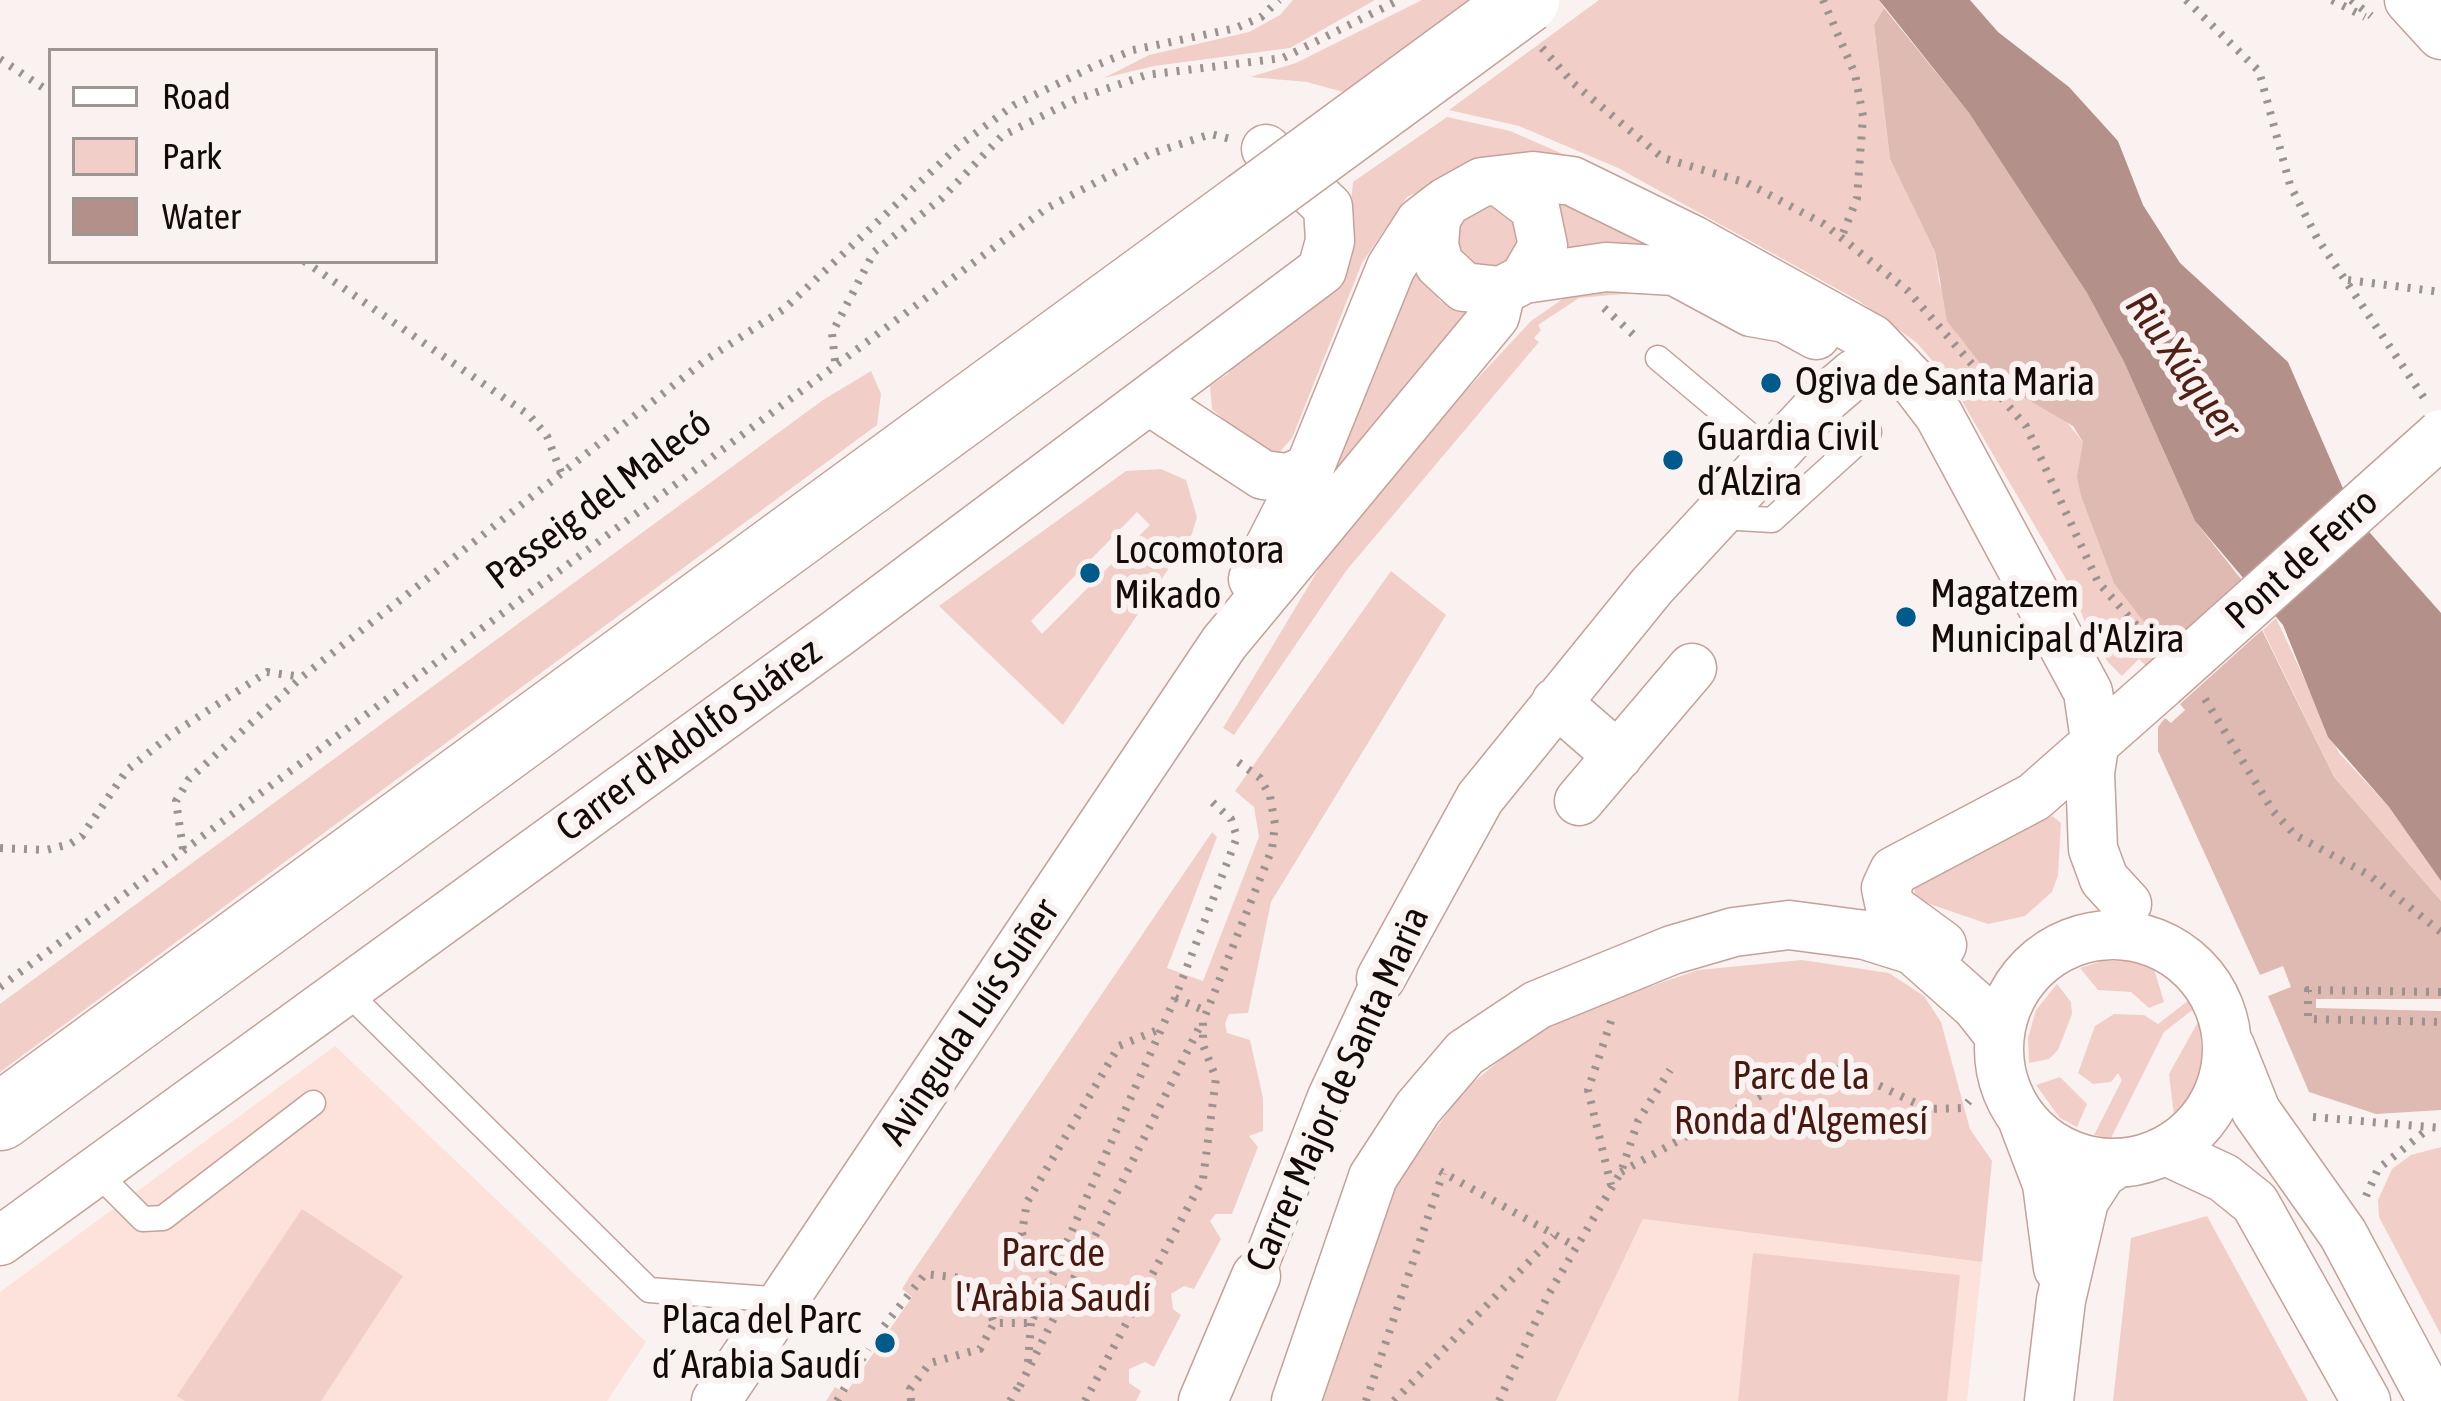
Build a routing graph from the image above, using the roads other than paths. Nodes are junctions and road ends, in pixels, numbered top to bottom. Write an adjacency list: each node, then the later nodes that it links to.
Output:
1 (1526, 0): 4 (main road, bridge)
2 (2396, 13): 3 (street)
3 (2441, 35)
4 (1257, 176): 11 (street, Carrer d'Adolfo Suárez); 33 (main road)
5 (1502, 183): 6 (street); 7 (street); 10 (street)
6 (1445, 202): 7 (street); 16 (street, Avinguda Luís Suñer)
7 (1513, 285): 8 (street); 19 (street, Avinguda Luís Suñer)
8 (1751, 312): 10 (street); 14 (street)
9 (1658, 358): 14 (lane)
10 (1889, 367): 14 (street); 23 (street)
11 (1150, 401): 15 (street); 29 (street, Carrer d'Adolfo Suárez)
12 (2436, 421): 21 (street, Pont de Ferro, bridge)
13 (1869, 431): 17 (lane)
14 (1774, 450): 17 (street, Carrer Major de Santa Maria)
15 (1228, 457): 16 (street); 18 (street)
16 (1309, 469): 18 (street, Avinguda Luís Suñer)
17 (1721, 509): 22 (street, Carrer Major de Santa Maria)
18 (1252, 581): 19 (street, Avinguda Luís Suñer)
19 (1225, 643): 40 (street, Avinguda Luís Suñer)
20 (1692, 668): 24 (street)
21 (2180, 687): 23 (street); 26 (street)
22 (1556, 702): 24 (street); 28 (street, Carrer Major de Santa Maria)
23 (2095, 740): 26 (street); 30 (street)
24 (1618, 756): 25 (street)
25 (1579, 801)
26 (2127, 904): 27 (street)
27 (2173, 953): 30 (street); 31 (street)
28 (1381, 978): 39 (street, Carrer Major de Santa Maria)
29 (343, 988): 37 (street, Carrer d'Adolfo Suárez); 40 (lane)
30 (2002, 1020): 34 (street); 44 (street)
31 (2230, 1046): 35 (street); 47 (street)
32 (313, 1103): 37 (lane)
33 (0, 1117)
34 (2023, 1121): 36 (street); 41 (street)
35 (2165, 1151): 36 (street); 46 (street)
36 (2116, 1164): 41 (street)
37 (95, 1171): 38 (street, Carrer d'Adolfo Suárez)
38 (0, 1240)
39 (1256, 1276): 43 (street, Carrer Major de Santa Maria)
40 (784, 1300): 42 (street, Avinguda Luís Suñer)
41 (2062, 1300): 45 (street)
42 (716, 1401)
43 (1202, 1401)
44 (1296, 1401)
45 (2049, 1401)
46 (2366, 1401)
47 (2432, 1401)

